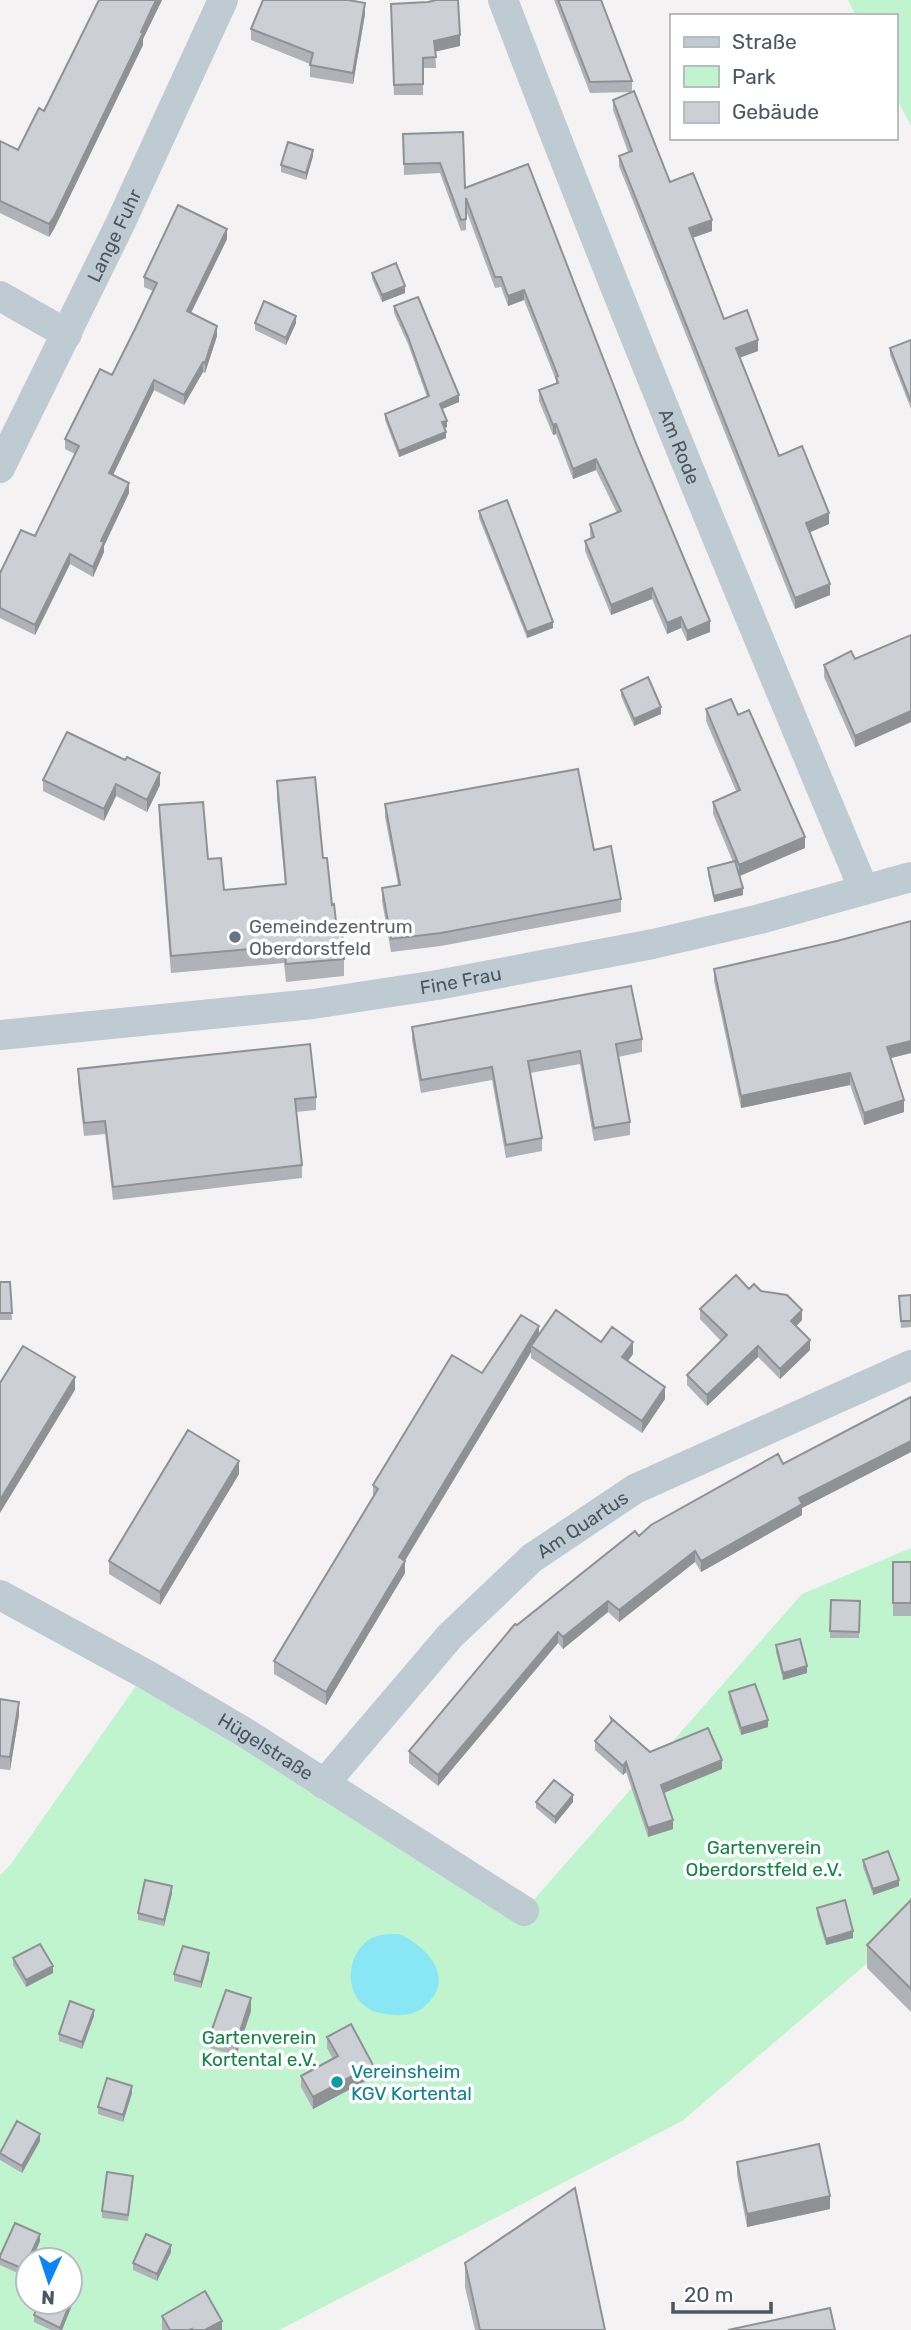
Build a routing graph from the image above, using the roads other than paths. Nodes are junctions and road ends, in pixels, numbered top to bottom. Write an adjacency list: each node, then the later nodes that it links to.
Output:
1 (223, 0): 4 (street, Lange Fuhr)
2 (503, 0): 7 (street, Am Rode)
3 (0, 296): 4 (street)
4 (67, 334): 5 (street, Lange Fuhr)
5 (0, 468)
6 (911, 877): 7 (street, Fine Frau)
7 (864, 890): 8 (street, Fine Frau)
8 (0, 1035)
9 (911, 1364): 11 (street, Am Quartus)
10 (0, 1595): 11 (street, Hügelstraße)
11 (324, 1784): 12 (street, Hügelstraße)
12 (524, 1911)

